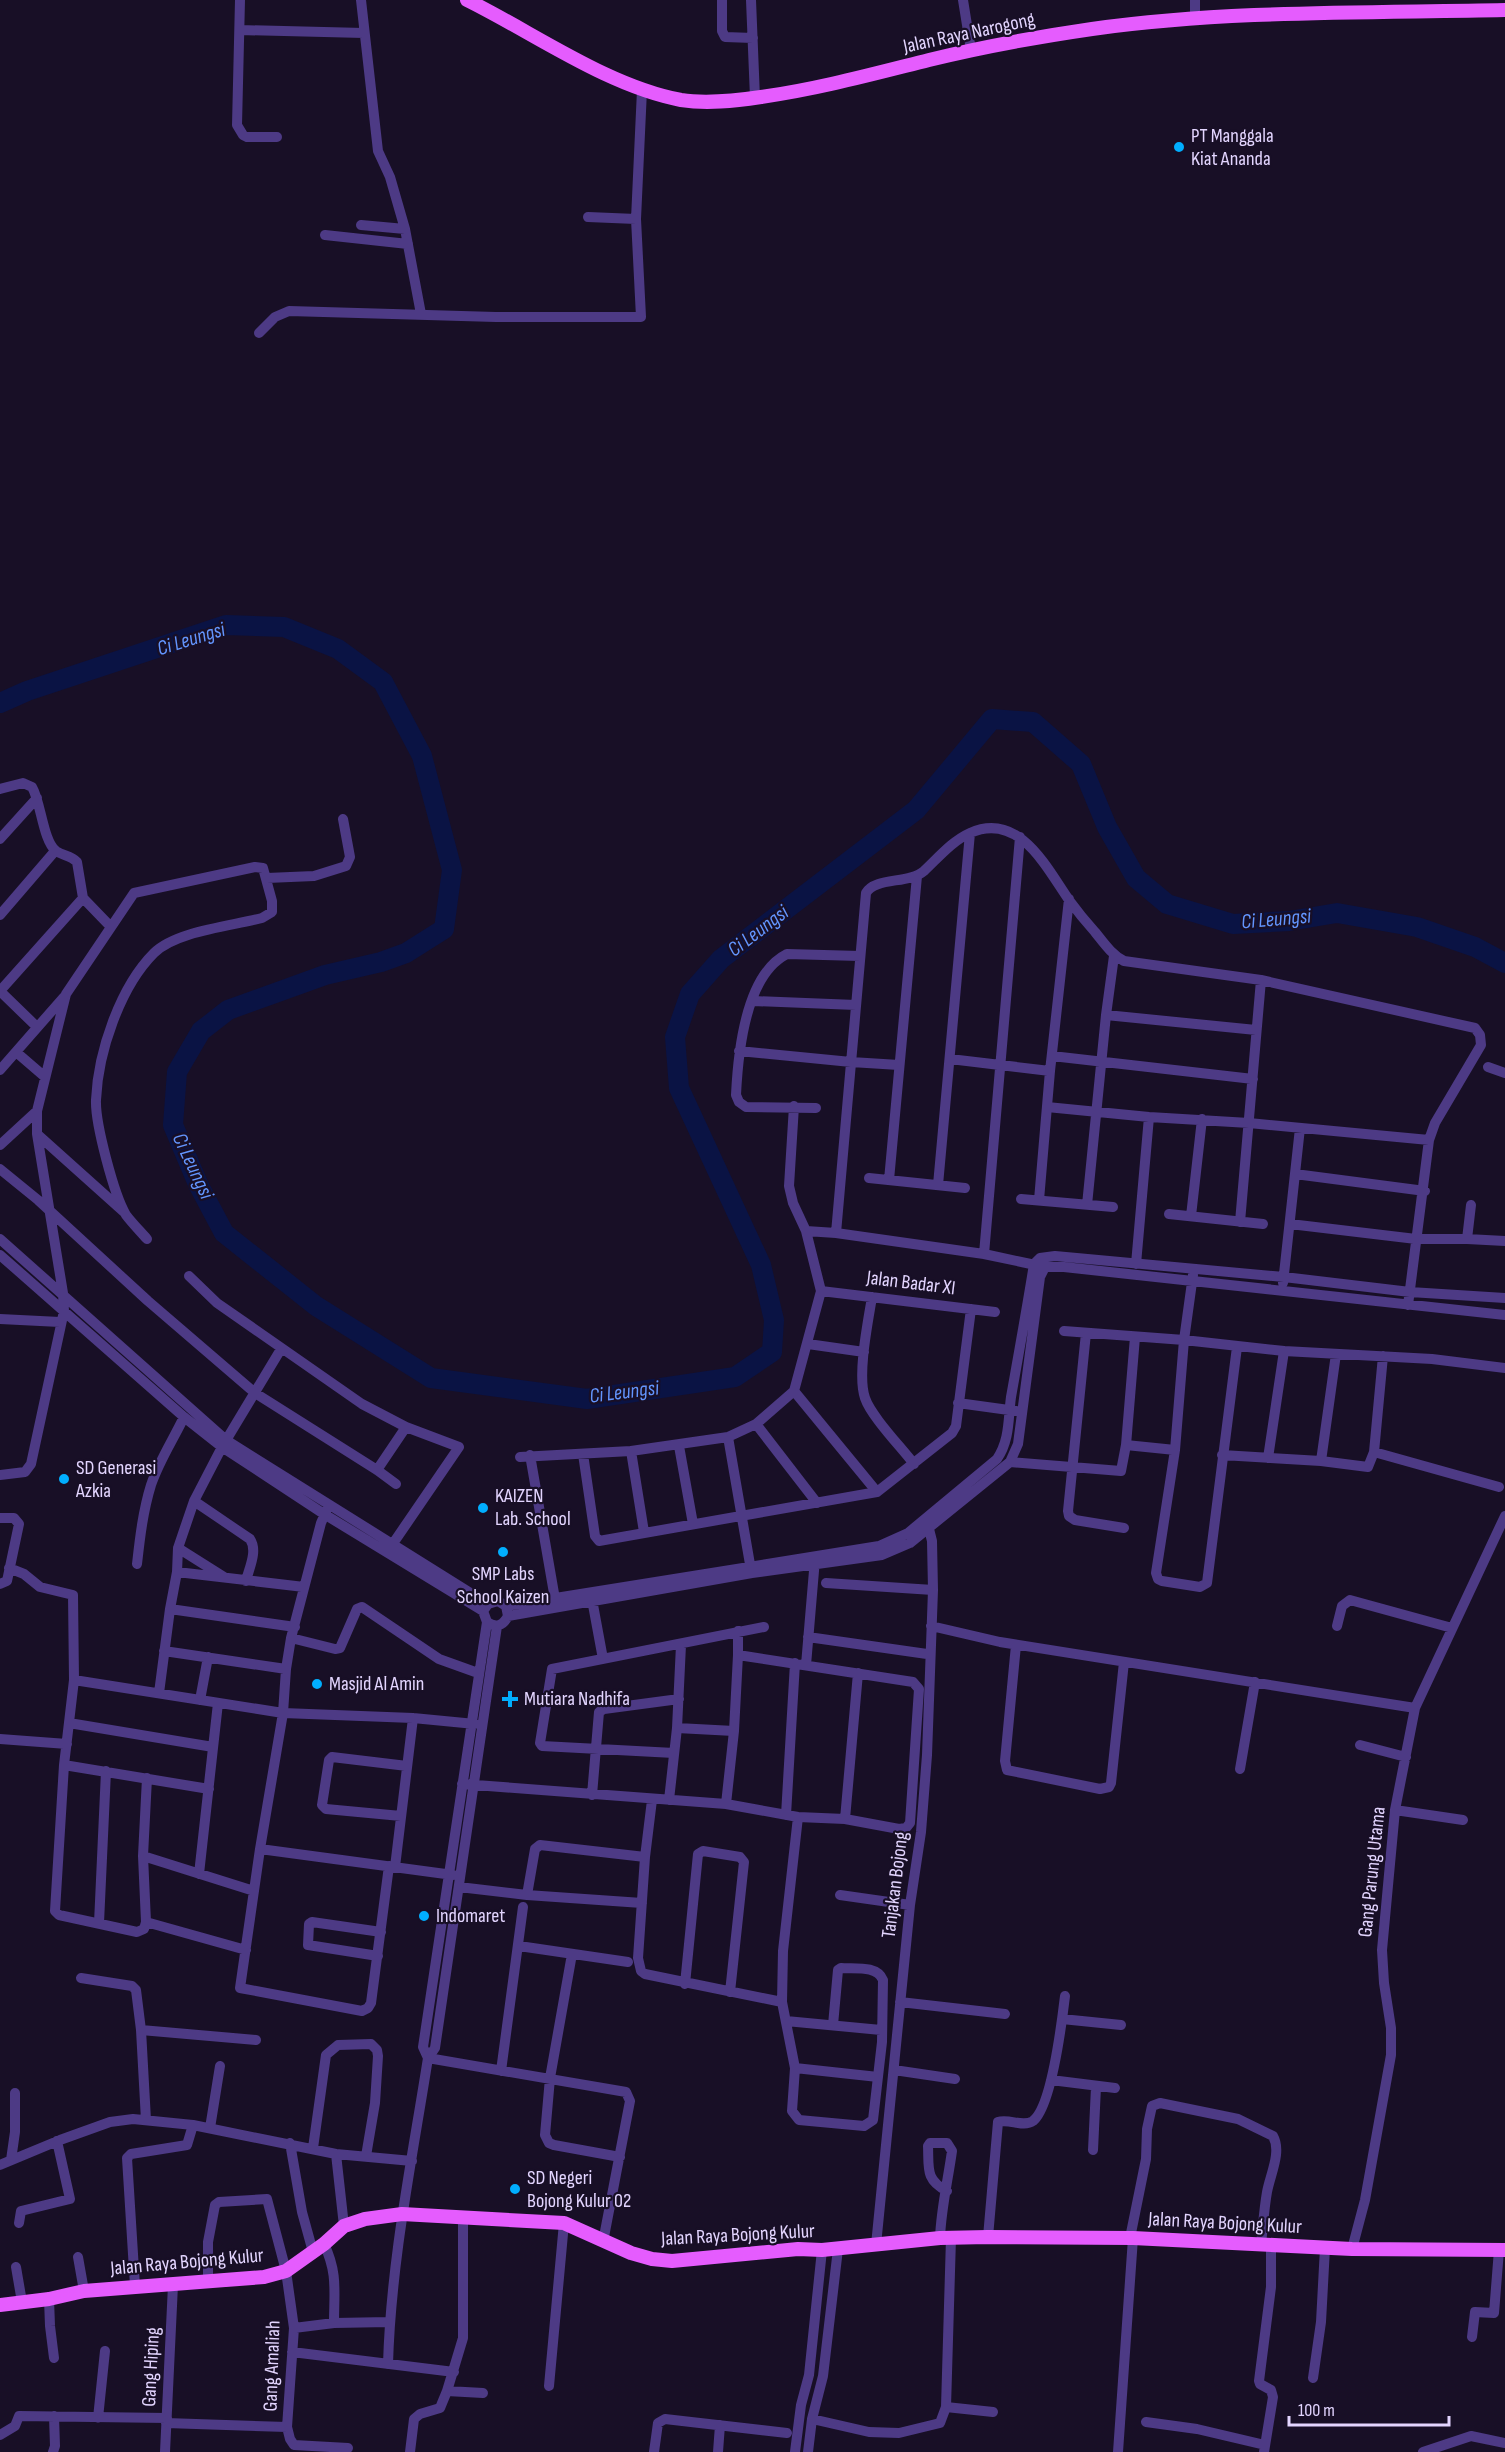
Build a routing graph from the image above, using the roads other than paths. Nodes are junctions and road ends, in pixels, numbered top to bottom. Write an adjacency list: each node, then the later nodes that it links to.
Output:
1 (240, 0): 11 (street)
2 (361, 0): 12 (street)
3 (467, 0): 15 (main road, Jalan Raya Narogong)
4 (722, 0): 13 (street)
5 (751, 0): 13 (street)
6 (963, 0): 14 (street)
7 (1195, 0): 10 (street)
8 (1454, 6): 9 (main road, Jalan Raya Narogong); 10 (main road, Jalan Raya Narogong)
9 (1505, 10)
10 (1195, 20): 14 (main road, Jalan Raya Narogong)
11 (240, 30): 12 (street); 17 (street)
12 (364, 33): 21 (street)
13 (753, 38): 16 (street)
14 (971, 50): 16 (main road, Jalan Raya Narogong)
15 (642, 90): 16 (main road, Jalan Raya Narogong); 19 (street)
16 (755, 98)
17 (277, 137)
18 (588, 217): 19 (street)
19 (636, 219): 24 (street)
20 (361, 225): 21 (street)
21 (405, 228): 23 (street)
22 (325, 235): 23 (street)
23 (408, 244): 24 (street)
24 (421, 314): 25 (street)
25 (260, 333)
26 (0, 789): 27 (street)
27 (37, 798): 31 (street); 32 (street)
28 (343, 819): 34 (street)
29 (970, 833): 30 (street); 33 (street); 52 (street)
30 (1020, 837): 36 (street); 56 (street)
31 (0, 839)
32 (56, 851): 35 (street); 37 (street)
33 (917, 876): 39 (street); 55 (street)
34 (267, 878): 38 (street); 88 (street)
35 (83, 897): 38 (street); 42 (street)
36 (1069, 899): 40 (street); 51 (street)
37 (0, 915)
38 (111, 927): 43 (street)
39 (860, 956): 44 (street); 45 (street)
40 (1114, 956): 41 (street); 46 (street)
41 (1261, 980): 48 (street); 73 (street)
42 (1, 989): 47 (street)
43 (66, 994): 47 (street); 61 (street)
44 (753, 1001): 45 (street); 49 (street)
45 (856, 1005): 53 (street)
46 (1106, 1015): 48 (street); 54 (street)
47 (37, 1028): 50 (street)
48 (1256, 1030): 62 (street)
49 (739, 1051): 53 (street); 63 (street)
50 (16, 1052): 58 (street); 61 (street)
51 (1052, 1056): 54 (street); 59 (street)
52 (950, 1059): 56 (street); 79 (street)
53 (851, 1062): 55 (street); 95 (street)
54 (1102, 1062): 62 (street); 67 (street)
55 (899, 1065): 78 (street)
56 (1000, 1065): 59 (street); 101 (street)
57 (1488, 1067): 60 (street)
58 (0, 1070)
59 (1050, 1071): 64 (street)
60 (1505, 1072)
61 (45, 1077): 66 (street)
62 (1253, 1079): 70 (street)
63 (794, 1106): 65 (street); 94 (street)
64 (1047, 1107): 67 (street); 83 (street)
65 (816, 1108)
66 (37, 1111): 72 (street); 74 (street)
67 (1097, 1112): 68 (street); 84 (street)
68 (1149, 1117): 69 (street); 104 (street)
69 (1202, 1119): 70 (street); 90 (street)
70 (1249, 1123): 71 (street); 91 (street)
71 (1300, 1128): 73 (street); 76 (street)
72 (37, 1134): 87 (street); 88 (street)
73 (1429, 1140): 81 (street)
74 (0, 1145)
75 (0, 1169): 87 (street)
76 (1295, 1174): 81 (street); 93 (street)
77 (869, 1178): 78 (street)
78 (889, 1180): 79 (street)
79 (938, 1185): 80 (street)
80 (965, 1188)
81 (1425, 1191): 98 (street)
82 (1021, 1199): 83 (street)
83 (1039, 1200): 84 (street)
84 (1087, 1204): 86 (street)
85 (1471, 1205): 99 (street)
86 (1113, 1207)
87 (48, 1209): 113 (street); 136 (street)
88 (125, 1213): 97 (street)
89 (1169, 1214): 90 (street)
90 (1191, 1216): 91 (street)
91 (1240, 1221): 92 (street)
92 (1263, 1224)
93 (1290, 1224): 98 (street); 108 (street)
94 (806, 1231): 95 (street); 111 (street)
95 (836, 1233): 101 (street)
96 (0, 1239): 113 (street)
97 (147, 1239)
98 (1416, 1239): 99 (street); 112 (street)
99 (1467, 1239): 100 (street)
100 (1505, 1241)
101 (984, 1254): 103 (street)
102 (0, 1255): 118 (street)
103 (1034, 1264): 104 (street); 105 (street); 138 (street)
104 (1136, 1264): 106 (street)
105 (1046, 1267): 109 (street); 139 (street)
106 (1194, 1269): 108 (street); 109 (street)
107 (189, 1276): 129 (street)
108 (1284, 1277): 110 (street); 112 (street)
109 (1192, 1281): 110 (street); 126 (street)
110 (1283, 1289): 116 (street)
111 (821, 1291): 114 (street, Jalan Badar XI); 127 (street)
112 (1410, 1292): 115 (street); 116 (street)
113 (63, 1293): 118 (street); 144 (street)
114 (872, 1297): 117 (street, Jalan Badar XI); 131 (street)
115 (1505, 1298)
116 (1408, 1305): 120 (street)
117 (970, 1309): 119 (street, Jalan Badar XI); 137 (street)
118 (64, 1311): 122 (street); 140 (street)
119 (995, 1312)
120 (1505, 1315)
121 (0, 1319): 122 (street)
122 (60, 1322): 158 (street)
123 (1064, 1331): 124 (street)
124 (1086, 1333): 125 (street); 156 (street)
125 (1135, 1336): 126 (street); 145 (street)
126 (1184, 1340): 128 (street); 147 (street)
127 (808, 1344): 131 (street); 135 (street)
128 (1237, 1347): 130 (street); 151 (street)
129 (281, 1349): 136 (street); 142 (street)
130 (1284, 1351): 132 (street); 152 (street)
131 (864, 1352): 155 (street)
132 (1336, 1354): 133 (street); 153 (street)
133 (1383, 1356): 134 (street); 149 (street)
134 (1505, 1368)
135 (794, 1391): 141 (street); 161 (street)
136 (255, 1394): 144 (street); 157 (street)
137 (958, 1403): 138 (street); 155 (street)
138 (1009, 1410): 139 (street); 169 (street)
139 (1022, 1412): 154 (street)
140 (184, 1417): 144 (street); 175 (street)
141 (756, 1424): 143 (street); 163 (street)
142 (406, 1427): 157 (street); 172 (street)
143 (728, 1437): 146 (street); 165 (street)
144 (224, 1443): 162 (street); 164 (street)
145 (1126, 1445): 147 (street); 156 (street)
146 (679, 1446): 148 (street); 168 (street)
147 (1175, 1450): 151 (street)
148 (631, 1451): 150 (street); 171 (street)
149 (1374, 1452): 153 (street); 160 (street)
150 (583, 1454): 171 (street); 186 (street)
151 (1222, 1455): 152 (street)
152 (1268, 1458): 153 (street)
153 (1321, 1461)
154 (1010, 1462): 156 (street); 169 (street)
155 (914, 1464): 161 (street)
156 (1071, 1468): 170 (street)
157 (377, 1470): 159 (street)
158 (0, 1475)
159 (396, 1484)
160 (1499, 1487)
161 (877, 1492): 163 (street)
162 (194, 1501): 173 (street); 180 (street)
163 (817, 1503): 165 (street)
164 (327, 1509): 172 (street); 183 (street); 189 (street)
165 (742, 1517): 168 (street); 177 (street)
166 (0, 1518): 176 (street)
167 (1504, 1521): 194 (street, Gang Parung Utama)
168 (693, 1524): 171 (street)
169 (925, 1525): 174 (street); 184 (street, Tanjakan Bojong)
170 (1124, 1528)
171 (644, 1532)
172 (392, 1545): 189 (street)
173 (178, 1548): 178 (street); 179 (street)
174 (815, 1560): 177 (street); 197 (street)
175 (137, 1564)
176 (9, 1568): 182 (street); 210 (street)
177 (751, 1569): 185 (street)
178 (177, 1572): 179 (street); 187 (street)
179 (225, 1578): 180 (street)
180 (246, 1581): 183 (street)
181 (826, 1582): 184 (street)
182 (0, 1584)
183 (304, 1587): 190 (street)
184 (933, 1590): 191 (street, Tanjakan Bojong)
185 (591, 1597): 186 (street); 188 (street); 204 (street)
186 (555, 1599): 188 (street)
187 (170, 1609): 190 (street); 200 (street)
188 (507, 1611): 189 (street); 189 (street)
189 (489, 1616): 208 (street); 220 (street)
190 (295, 1626): 196 (street)
191 (931, 1626): 199 (street); 258 (street, Tanjakan Bojong)
192 (1337, 1626): 194 (street)
193 (764, 1627): 195 (street)
194 (1452, 1628): 216 (street, Gang Parung Utama)
195 (738, 1631): 198 (street); 202 (street)
196 (291, 1638): 207 (street); 208 (street)
197 (808, 1638): 201 (street); 206 (street)
198 (681, 1645): 204 (street); 213 (street)
199 (1016, 1645): 205 (street); 205 (street)
200 (164, 1651): 203 (street); 212 (street)
201 (927, 1654)
202 (738, 1655): 206 (street); 222 (street)
203 (208, 1657): 207 (street); 214 (street)
204 (603, 1659): 227 (street)
205 (1124, 1662): 211 (street)
206 (800, 1664): 209 (street); 242 (street)
207 (286, 1669): 217 (street)
208 (478, 1673): 220 (street)
209 (858, 1673): 245 (street); 245 (street)
210 (74, 1680): 212 (street); 219 (street)
211 (1255, 1682): 216 (street); 232 (street)
212 (159, 1693): 214 (street)
213 (679, 1699): 221 (street); 227 (street)
214 (200, 1700): 215 (street)
215 (218, 1703): 217 (street); 226 (street)
216 (1415, 1708): 229 (street, Gang Parung Utama)
217 (283, 1713): 218 (street); 247 (street)
218 (413, 1718): 220 (street); 231 (street)
219 (69, 1723): 224 (street); 226 (street)
220 (476, 1724): 235 (street)
221 (677, 1728): 222 (street); 228 (street)
222 (734, 1731): 240 (street)
223 (0, 1739): 224 (street)
224 (67, 1744): 230 (street)
225 (1360, 1745): 229 (street)
226 (213, 1747): 236 (street)
227 (596, 1749): 228 (street); 237 (street)
228 (674, 1753): 239 (street)
229 (1406, 1756): 241 (street, Gang Parung Utama)
230 (64, 1765): 233 (street); 261 (street)
231 (407, 1766): 243 (street); 243 (street)
232 (1240, 1769)
233 (106, 1771): 234 (street); 261 (street)
234 (147, 1778): 236 (street); 248 (street)
235 (467, 1784): 237 (street); 252 (street); 253 (street)
236 (209, 1788): 251 (street)
237 (592, 1795): 238 (street)
238 (652, 1800): 239 (street); 249 (street)
239 (669, 1800): 240 (street)
240 (726, 1804): 242 (street)
241 (1395, 1810): 246 (street); 322 (street, Gang Parung Utama)
242 (786, 1815): 244 (street)
243 (401, 1816): 250 (street)
244 (798, 1817): 245 (street); 272 (street)
245 (845, 1820)
246 (1463, 1820)
247 (260, 1849): 250 (street); 254 (street)
248 (143, 1856): 251 (street); 260 (street)
249 (645, 1857): 255 (street); 257 (street)
250 (392, 1867): 252 (street); 262 (street)
251 (199, 1874): 254 (street)
252 (448, 1875): 253 (street); 282 (street)
253 (460, 1882): 255 (street); 282 (street)
254 (254, 1891): 264 (street)
255 (527, 1895): 257 (street)
256 (840, 1895): 258 (street)
257 (642, 1903): 269 (street)
258 (910, 1905): 273 (street, Tanjakan Bojong)
259 (523, 1906): 263 (street)
260 (146, 1922): 261 (street); 264 (street)
261 (99, 1923)
262 (381, 1932): 266 (street); 266 (street)
263 (519, 1946): 265 (street); 286 (street)
264 (246, 1950): 266 (street)
265 (572, 1954): 267 (street); 288 (street)
266 (378, 1956)
267 (628, 1962)
268 (81, 1978): 279 (street)
269 (685, 1983): 270 (street); 270 (street)
270 (730, 1992): 272 (street)
271 (1065, 1996): 275 (street)
272 (782, 2002): 276 (street)
273 (900, 2002): 274 (street); 285 (street, Tanjakan Bojong)
274 (1005, 2014)
275 (1062, 2019): 278 (street); 290 (street)
276 (786, 2021): 277 (street); 284 (street)
277 (833, 2025): 280 (street); 280 (street)
278 (1121, 2025)
279 (141, 2030): 281 (street); 294 (street)
280 (882, 2030): 287 (street)
281 (256, 2040)
282 (428, 2058): 286 (street); 305 (street)
283 (220, 2066): 296 (street)
284 (795, 2068): 287 (street); 287 (street)
285 (894, 2070): 289 (street); 317 (street, Tanjakan Bojong)
286 (501, 2071): 288 (street)
287 (878, 2077)
288 (550, 2078): 303 (street); 303 (street)
289 (955, 2079)
290 (1051, 2080): 291 (street); 313 (street)
291 (1096, 2087): 292 (street); 300 (street)
292 (1115, 2088)
293 (15, 2093): 304 (street)
294 (146, 2120): 295 (street); 297 (street)
295 (193, 2125): 296 (street); 330 (street)
296 (210, 2128): 298 (street)
297 (57, 2141): 304 (street); 310 (street)
298 (291, 2143): 299 (street); 319 (street)
299 (314, 2148): 301 (street); 302 (street)
300 (1093, 2151)
301 (336, 2154): 302 (street); 312 (street)
302 (366, 2156): 305 (street)
303 (620, 2157): 316 (street)
304 (11, 2160): 306 (street)
305 (412, 2161): 308 (street)
306 (0, 2165)
307 (947, 2191): 314 (street)
308 (402, 2214): 309 (main road, Jalan Raya Bojong Kulur); 312 (main road, Jalan Raya Bojong Kulur); 336 (street)
309 (463, 2216): 311 (main road, Jalan Raya Bojong Kulur); 343 (street)
310 (19, 2223)
311 (564, 2223): 316 (main road, Jalan Raya Bojong Kulur); 345 (street)
312 (344, 2226): 319 (main road, Jalan Raya Bojong Kulur)
313 (988, 2237): 314 (main road, Jalan Raya Bojong Kulur); 315 (main road, Jalan Raya Bojong Kulur)
314 (946, 2238): 317 (main road, Jalan Raya Bojong Kulur); 348 (street)
315 (1132, 2238): 318 (main road, Jalan Raya Bojong Kulur); 318 (street); 370 (street)
316 (603, 2241): 323 (main road, Jalan Raya Bojong Kulur)
317 (876, 2245): 320 (main road, Jalan Raya Bojong Kulur)
318 (1266, 2245): 321 (main road, Jalan Raya Bojong Kulur); 362 (street)
319 (318, 2248): 327 (main road, Jalan Raya Bojong Kulur); 335 (street)
320 (838, 2248): 323 (main road, Jalan Raya Bojong Kulur); 352 (street)
321 (1325, 2248): 322 (main road, Jalan Raya Bojong Kulur); 344 (street)
322 (1352, 2249): 324 (main road, Jalan Raya Bojong Kulur)
323 (822, 2250): 357 (street)
324 (1502, 2250): 338 (street)
325 (78, 2257): 331 (street)
326 (16, 2267): 333 (street)
327 (286, 2271): 328 (main road, Jalan Raya Bojong Kulur); 328 (street, Gang Amaliah); 337 (street, Gang Amaliah)
328 (207, 2283): 329 (main road, Jalan Raya Bojong Kulur)
329 (173, 2284): 330 (main road, Jalan Raya Bojong Kulur); 353 (street, Gang Hiping)
330 (135, 2286): 331 (main road, Jalan Raya Bojong Kulur)
331 (84, 2291): 332 (main road, Jalan Raya Bojong Kulur)
332 (49, 2299): 333 (main road, Jalan Raya Bojong Kulur); 341 (street)
333 (22, 2302): 334 (main road, Jalan Raya Bojong Kulur)
334 (0, 2306)
335 (334, 2322): 336 (street); 337 (street)
336 (389, 2322): 342 (street)
337 (294, 2328): 340 (street, Gang Amaliah)
338 (1472, 2337)
339 (105, 2351): 351 (street)
340 (292, 2352): 342 (street); 356 (street, Gang Amaliah)
341 (54, 2358)
342 (388, 2364): 343 (street)
343 (454, 2372): 346 (street)
344 (1313, 2378)
345 (549, 2386)
346 (447, 2391): 347 (street); 365 (street)
347 (483, 2393)
348 (946, 2407): 349 (street); 352 (street)
349 (993, 2412)
350 (54, 2416): 351 (street); 358 (street); 363 (street)
351 (98, 2418): 353 (street)
352 (812, 2419): 359 (street)
353 (166, 2421): 356 (street); 364 (street, Gang Hiping)
354 (1146, 2422): 362 (street)
355 (720, 2425): 357 (street); 366 (street); 367 (street)
356 (287, 2427): 361 (street)
357 (792, 2433): 359 (street); 368 (street)
358 (0, 2434)
359 (810, 2435): 369 (street)
360 (1505, 2443): 371 (street)
361 (348, 2448)
362 (1264, 2448)
363 (53, 2452)
364 (165, 2452)
365 (410, 2452)
366 (654, 2452)
367 (718, 2452)
368 (795, 2452)
369 (808, 2452)
370 (1119, 2452)
371 (1423, 2452)

